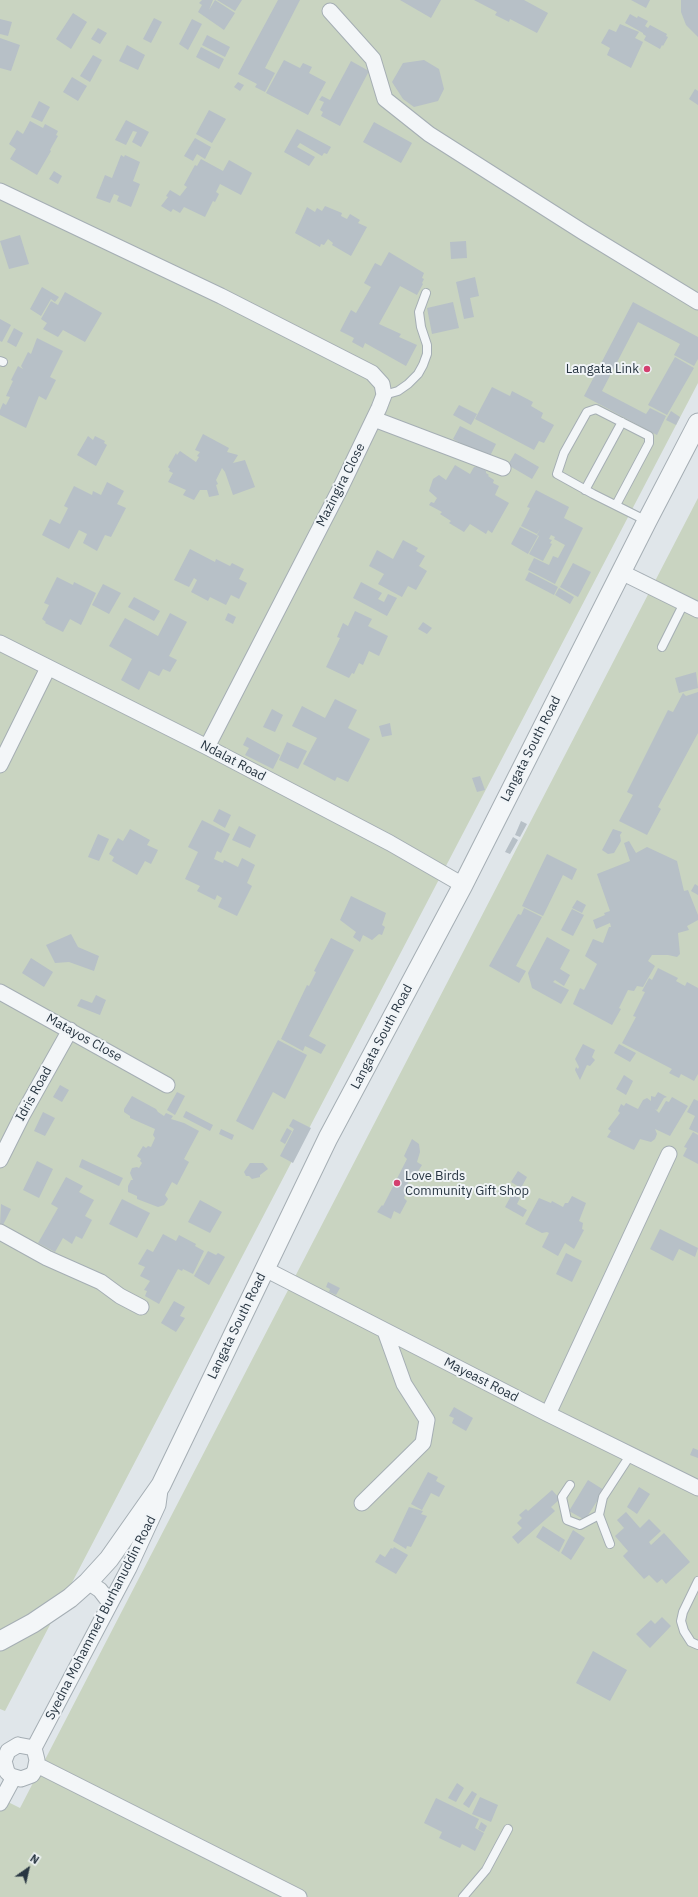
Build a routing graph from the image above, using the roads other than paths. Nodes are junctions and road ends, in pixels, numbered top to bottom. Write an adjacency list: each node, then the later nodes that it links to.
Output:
1 (330, 11): 4 (street)
2 (0, 191): 5 (street)
3 (426, 294): 5 (lane)
4 (698, 302)
5 (384, 394): 6 (street, Mazingira Close)
6 (374, 419): 9 (street); 19 (street, Mazingira Close)
7 (622, 422): 10 (lane); 10 (lane); 11 (lane)
8 (698, 423): 12 (street, Langata South Road)
9 (502, 468)
10 (585, 490): 11 (lane)
11 (616, 505): 12 (lane)
12 (647, 521): 13 (street, Langata South Road)
13 (621, 572): 14 (street); 21 (street, Langata South Road)
14 (684, 603): 15 (street); 17 (lane)
15 (698, 610)
16 (0, 643): 18 (street, Ndalat Road)
17 (662, 647)
18 (48, 668): 19 (street, Ndalat Road); 20 (street)
19 (207, 747): 21 (street, Ndalat Road)
20 (0, 766)
21 (463, 885): 28 (street, Langata South Road)
22 (0, 992): 23 (street, Matayos Close)
23 (70, 1030): 24 (street, Matayos Close); 26 (street, Idris Road)
24 (167, 1085)
25 (669, 1154): 31 (street)
26 (0, 1160)
27 (0, 1232): 29 (street)
28 (265, 1270): 30 (street, Mayeast Road); 33 (street, Langata South Road)
29 (141, 1307)
30 (385, 1331): 31 (street, Mayeast Road); 36 (street)
31 (548, 1414): 32 (street, Mayeast Road)
32 (631, 1454): 35 (street, Mayeast Road); 37 (lane)
33 (160, 1485): 40 (street, Langata South Road); 41 (street, Syedna Mohammed Burhanuddin Road)
34 (570, 1485): 37 (lane)
35 (698, 1488)
36 (362, 1503)
37 (600, 1515): 38 (lane)
38 (610, 1544)
39 (698, 1581): 43 (lane)
40 (88, 1582): 41 (street); 42 (street, Langata South Road)
41 (110, 1603): 44 (street, Syedna Mohammed Burhanuddin Road)
42 (0, 1641)
43 (698, 1645)
44 (34, 1748): 45 (street); 46 (street)
45 (37, 1765): 46 (street); 49 (street)
46 (6, 1769): 47 (street)
47 (0, 1803)
48 (508, 1830): 50 (lane)
49 (299, 1897)
50 (464, 1897)

